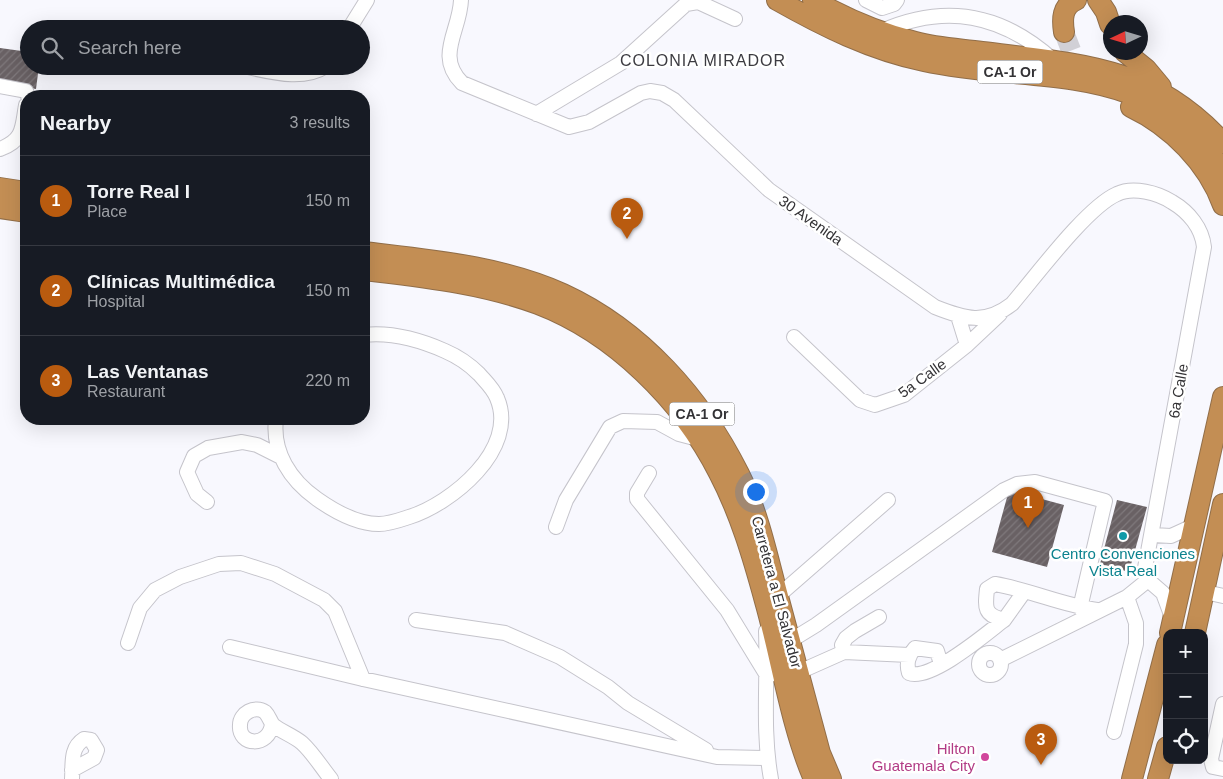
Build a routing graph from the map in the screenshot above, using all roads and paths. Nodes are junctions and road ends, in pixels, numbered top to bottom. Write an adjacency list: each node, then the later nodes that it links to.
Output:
1 (366, 0): 11 (street)
2 (461, 0): 20 (street, 30 Avenida)
3 (777, 0): 24 (highway, CA-1 Or)
4 (813, 0): 12 (highway, CA-1 Or)
5 (866, 0): 6 (street)
6 (897, 0)
7 (1076, 0): 13 (highway)
8 (1098, 0): 9 (highway)
9 (1106, 15)
10 (735, 19): 20 (street)
11 (355, 20)
12 (882, 31): 14 (highway, CA-1 Or); 14 (street)
13 (1064, 32)
14 (1054, 60): 19 (highway, CA-1 Or)
15 (1135, 60): 19 (highway)
16 (0, 86): 17 (street)
17 (20, 91)
18 (1108, 95): 27 (highway)
19 (1168, 95): 22 (highway, CA-1 Or)
20 (536, 114): 34 (street, 30 Avenida)
21 (20, 137): 23 (street)
22 (1223, 143)
23 (0, 150)
24 (1223, 172)
25 (0, 188): 26 (highway)
26 (20, 191)
27 (1223, 205)
28 (0, 208): 29 (highway)
29 (20, 211)
30 (1204, 248): 33 (street, 30 Avenida); 48 (street, 6a Calle)
31 (370, 253): 53 (highway, Carretera a El Salvador / CA-1 Or)
32 (370, 271): 39 (highway, Carretera a El Salvador / CA-1 Or)
33 (1000, 313): 34 (street, 30 Avenida); 37 (street, 5a Calle)
34 (958, 316): 37 (street)
35 (370, 333): 41 (street)
36 (794, 337): 37 (street, 5a Calle)
37 (967, 345)
38 (1223, 397): 46 (highway)
39 (675, 421): 47 (street); 53 (highway, Carretera a El Salvador / CA-1 Or)
40 (276, 425): 41 (street)
41 (279, 456): 44 (street)
42 (649, 473): 70 (street)
43 (888, 500): 53 (street)
44 (207, 502)
45 (1223, 504): 51 (highway)
46 (1195, 525): 48 (street); 59 (highway)
47 (556, 527)
48 (1153, 535): 49 (street, 6a Calle)
49 (1148, 580): 52 (street); 59 (street)
50 (1024, 592): 54 (street); 58 (street); 58 (street)
51 (1214, 594): 60 (highway)
52 (1127, 597): 55 (street); 74 (street)
53 (772, 598): 61 (highway, Carretera a El Salvador / CA-1 Or); 70 (street); 81 (highway, Carretera a El Salvador / CA-1 Or)
54 (1080, 608): 55 (street); 61 (street)
55 (1097, 610): 66 (street)
56 (879, 617): 64 (street)
57 (416, 620): 75 (street)
58 (1004, 620): 68 (street)
59 (1171, 626)
60 (1197, 629)
61 (790, 641): 69 (highway, Carretera a El Salvador / CA-1 Or)
62 (128, 643): 71 (street)
63 (230, 647): 71 (street)
64 (844, 652): 65 (street); 69 (street)
65 (909, 655): 68 (street); 68 (street)
66 (1000, 660)
67 (1163, 660): 83 (highway)
68 (940, 664)
69 (799, 672): 82 (highway, Carretera a El Salvador / CA-1 Or)
70 (768, 677): 76 (street)
71 (363, 680): 75 (street)
72 (1223, 704): 78 (street)
73 (272, 724): 79 (street)
74 (1114, 732)
75 (717, 757): 76 (street)
76 (767, 758): 80 (street)
77 (1163, 761): 84 (highway)
78 (1223, 769)
79 (332, 779)
80 (771, 779)
81 (814, 779)
82 (831, 779)
83 (1132, 779)
84 (1158, 779)

